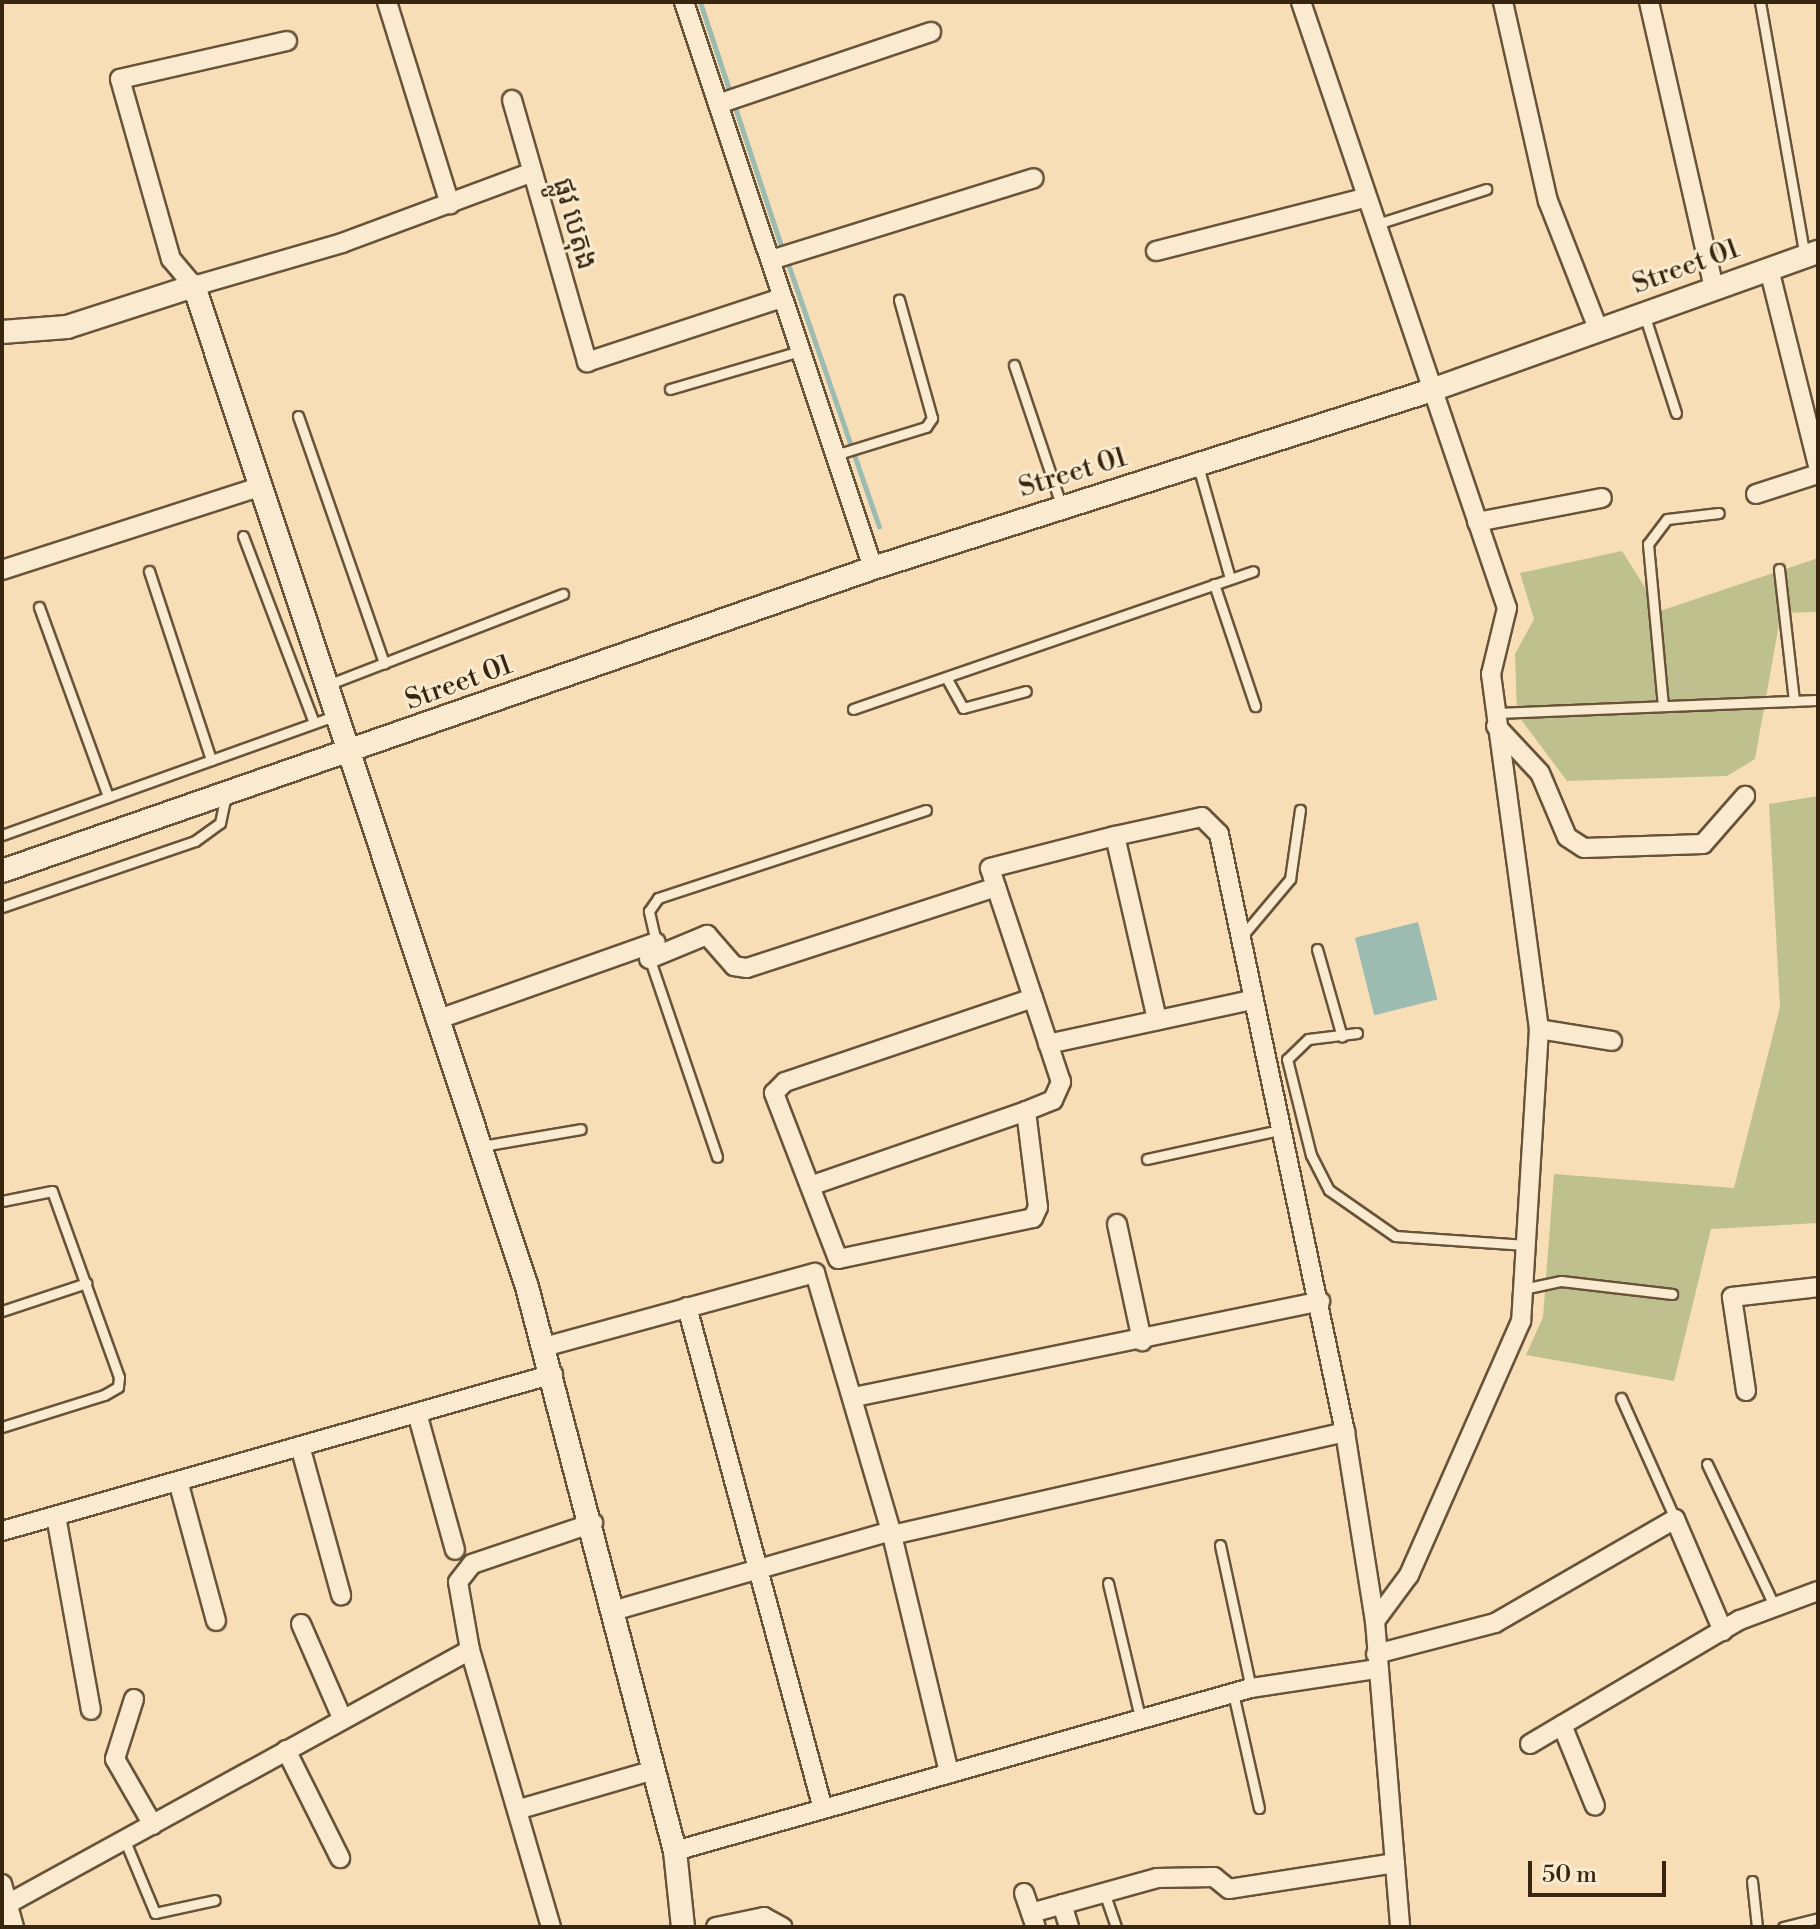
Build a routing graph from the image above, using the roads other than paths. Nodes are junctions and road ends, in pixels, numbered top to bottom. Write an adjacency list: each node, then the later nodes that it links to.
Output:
1 (387, 2): 15 (street)
2 (684, 2): 10 (street)
3 (1301, 2): 14 (street)
4 (1503, 2): 26 (street)
5 (1649, 2): 22 (street)
6 (1760, 2): 18 (lane)
7 (931, 32): 10 (street)
8 (287, 41): 21 (street)
9 (512, 100): 11 (street, ផ្លូវ បេតុង)
10 (721, 103): 19 (street)
11 (530, 173): 15 (street); 23 (street, ផ្លូវ បេតុង)
12 (1034, 178): 19 (street)
13 (1486, 189): 16 (lane)
14 (1364, 198): 16 (street); 17 (street)
15 (450, 204): 21 (street)
16 (1374, 225): 31 (street)
17 (1156, 251)
18 (1811, 254): 20 (street, Street 01)
19 (782, 256): 23 (street)
20 (1769, 269): 22 (street, Street 01); 35 (street)
21 (194, 286): 27 (street); 38 (street)
22 (1714, 288): 25 (street, Street 01)
23 (782, 298): 28 (street)
24 (899, 300): 34 (lane)
25 (1644, 314): 26 (street, Street 01); 32 (lane)
26 (1599, 331): 31 (street, Street 01)
27 (2, 332)
28 (800, 351): 30 (lane); 34 (street)
29 (1014, 365): 41 (lane)
30 (670, 389)
31 (1432, 390): 36 (street, Street 01); 43 (street)
32 (1676, 413)
33 (298, 416): 54 (lane)
34 (841, 454): 45 (street)
35 (1818, 465)
36 (1197, 466): 41 (street, Street 01); 50 (lane)
37 (1818, 474): 39 (street)
38 (259, 487): 47 (street); 56 (street)
39 (1756, 494)
40 (1602, 498): 43 (street)
41 (1062, 508): 45 (street, Street 01)
42 (1719, 513): 61 (lane)
43 (1477, 522): 64 (street)
44 (243, 536): 63 (lane)
45 (873, 568): 65 (street, Street 01)
46 (1779, 569): 59 (lane)
47 (2, 570)
48 (149, 571): 66 (lane)
49 (1253, 571): 50 (lane)
50 (1230, 578): 51 (lane)
51 (1214, 584): 55 (lane); 60 (lane)
52 (563, 594): 54 (lane)
53 (39, 607): 69 (lane)
54 (384, 663): 56 (lane)
55 (947, 679): 57 (lane); 62 (lane)
56 (324, 686): 63 (street)
57 (1026, 691)
58 (1818, 700): 59 (lane)
59 (1794, 701): 61 (lane)
60 (1255, 706)
61 (1663, 706): 64 (lane)
62 (853, 709)
63 (324, 719): 65 (street); 66 (lane)
64 (1496, 719): 68 (street); 84 (street)
65 (347, 754): 67 (street, Street 01); 82 (street)
66 (211, 760): 69 (lane)
67 (226, 795): 74 (street, Street 01); 76 (lane)
68 (1745, 796)
69 (108, 797): 72 (lane)
70 (926, 810): 78 (lane)
71 (1300, 810): 77 (lane)
72 (2, 834)
73 (1115, 836): 75 (street); 77 (street); 83 (street)
74 (2, 871)
75 (996, 887): 78 (street); 80 (street)
76 (2, 907)
77 (1239, 938): 81 (street)
78 (650, 949): 82 (street); 93 (lane)
79 (1317, 949): 86 (lane)
80 (1033, 998): 88 (street); 95 (street)
81 (1251, 1000): 83 (street); 91 (street)
82 (436, 1020): 92 (street)
83 (1157, 1020): 88 (street)
84 (1539, 1029): 87 (street); 98 (street)
85 (1357, 1033): 86 (lane)
86 (1342, 1037): 98 (lane)
87 (1612, 1041)
88 (1048, 1044): 89 (street)
89 (1026, 1111): 95 (street); 95 (street)
90 (581, 1129): 92 (lane)
91 (1279, 1130): 94 (lane); 103 (street)
92 (482, 1146): 107 (street)
93 (717, 1157)
94 (1147, 1159)
95 (810, 1186)
96 (2, 1201): 99 (lane)
97 (1117, 1224): 106 (street)
98 (1526, 1245): 101 (street)
99 (86, 1283): 105 (lane); 113 (lane)
100 (1818, 1287): 109 (street)
101 (1523, 1289): 102 (lane); 132 (street)
102 (1672, 1294)
103 (1320, 1301): 106 (street); 114 (street)
104 (687, 1307): 107 (street); 110 (street); 125 (street)
105 (2, 1311)
106 (1142, 1341): 110 (street)
107 (544, 1347): 108 (street)
108 (553, 1374): 112 (street); 120 (street)
109 (1746, 1391)
110 (854, 1397): 122 (street)
111 (1621, 1398): 119 (lane)
112 (417, 1413): 115 (street); 124 (street)
113 (2, 1427)
114 (1345, 1432): 122 (street); 132 (street)
115 (300, 1446): 117 (street); 128 (street)
116 (1707, 1464): 129 (lane)
117 (178, 1481): 118 (street); 131 (street)
118 (56, 1516): 121 (street); 139 (street)
119 (1675, 1519): 134 (street); 136 (street)
120 (593, 1523): 130 (street); 135 (street)
121 (2, 1531)
122 (892, 1533): 125 (street); 146 (street)
123 (1220, 1545): 137 (lane)
124 (455, 1550)
125 (756, 1569): 130 (street); 150 (street)
126 (1108, 1583): 141 (lane)
127 (1818, 1591): 129 (street)
128 (341, 1595)
129 (1775, 1607): 134 (street)
130 (616, 1610): 145 (street)
131 (216, 1621)
132 (1375, 1621): 136 (street)
133 (301, 1624): 140 (street)
134 (1723, 1631): 142 (street)
135 (470, 1650): 140 (street); 149 (street)
136 (1377, 1662): 137 (street); 155 (street)
137 (1242, 1690): 141 (street); 148 (lane)
138 (134, 1699): 151 (street)
139 (91, 1710)
140 (342, 1718): 144 (street)
141 (1141, 1721): 146 (street)
142 (1562, 1725): 143 (street); 147 (street)
143 (1530, 1744)
144 (286, 1750): 151 (street); 154 (street)
145 (654, 1770): 149 (street); 153 (street)
146 (949, 1773): 150 (street)
147 (1595, 1806)
148 (1259, 1808)
149 (520, 1809): 166 (street)
150 (823, 1809): 153 (street)
151 (153, 1825): 152 (street)
152 (125, 1841): 160 (lane); 162 (street)
153 (675, 1851): 167 (street)
154 (340, 1858)
155 (1395, 1863): 158 (street); 172 (street)
156 (1752, 1881): 173 (lane)
157 (2, 1884): 162 (street)
158 (1104, 1892): 161 (street); 171 (lane)
159 (1024, 1893): 164 (street)
160 (215, 1900)
161 (1062, 1904): 164 (street); 170 (street)
162 (5, 1906): 165 (street)
163 (1818, 1918): 174 (lane)
164 (1033, 1920)
165 (14, 1927)
166 (551, 1927)
167 (683, 1927)
168 (716, 1927): 169 (street)
169 (782, 1927)
170 (1069, 1927)
171 (1116, 1927)
172 (1400, 1927)
173 (1757, 1927)
174 (1783, 1927)

